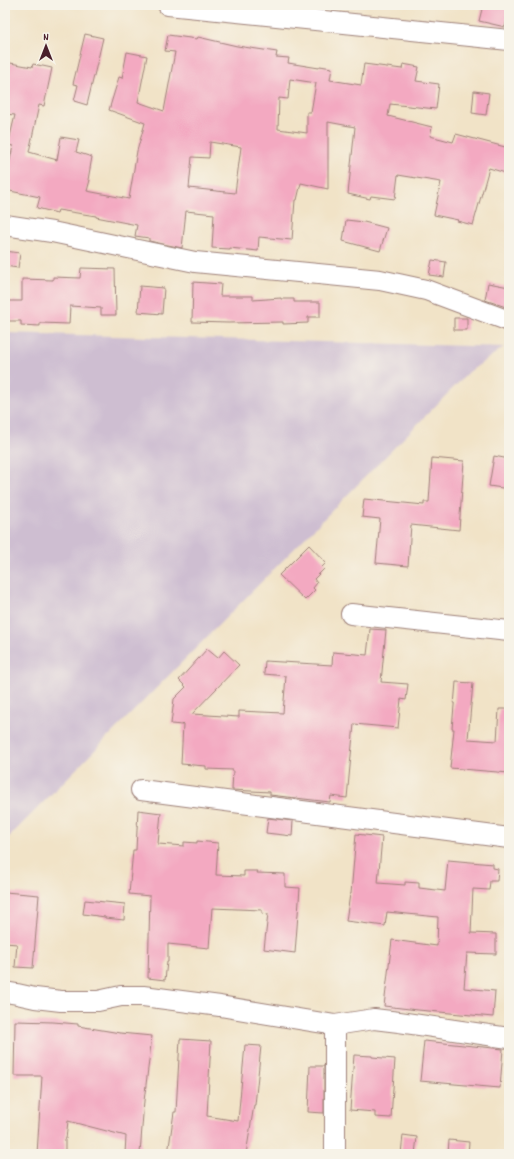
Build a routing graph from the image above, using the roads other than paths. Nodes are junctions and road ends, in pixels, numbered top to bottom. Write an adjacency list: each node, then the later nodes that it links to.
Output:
1 (168, 5): 2 (street)
2 (509, 40)
3 (5, 225): 4 (street)
4 (509, 321)
5 (351, 614): 6 (street)
6 (509, 631)
7 (141, 790): 8 (street)
8 (509, 838)
9 (5, 992): 10 (street)
10 (334, 1025): 11 (street); 12 (street)
11 (509, 1038)
12 (334, 1154)

